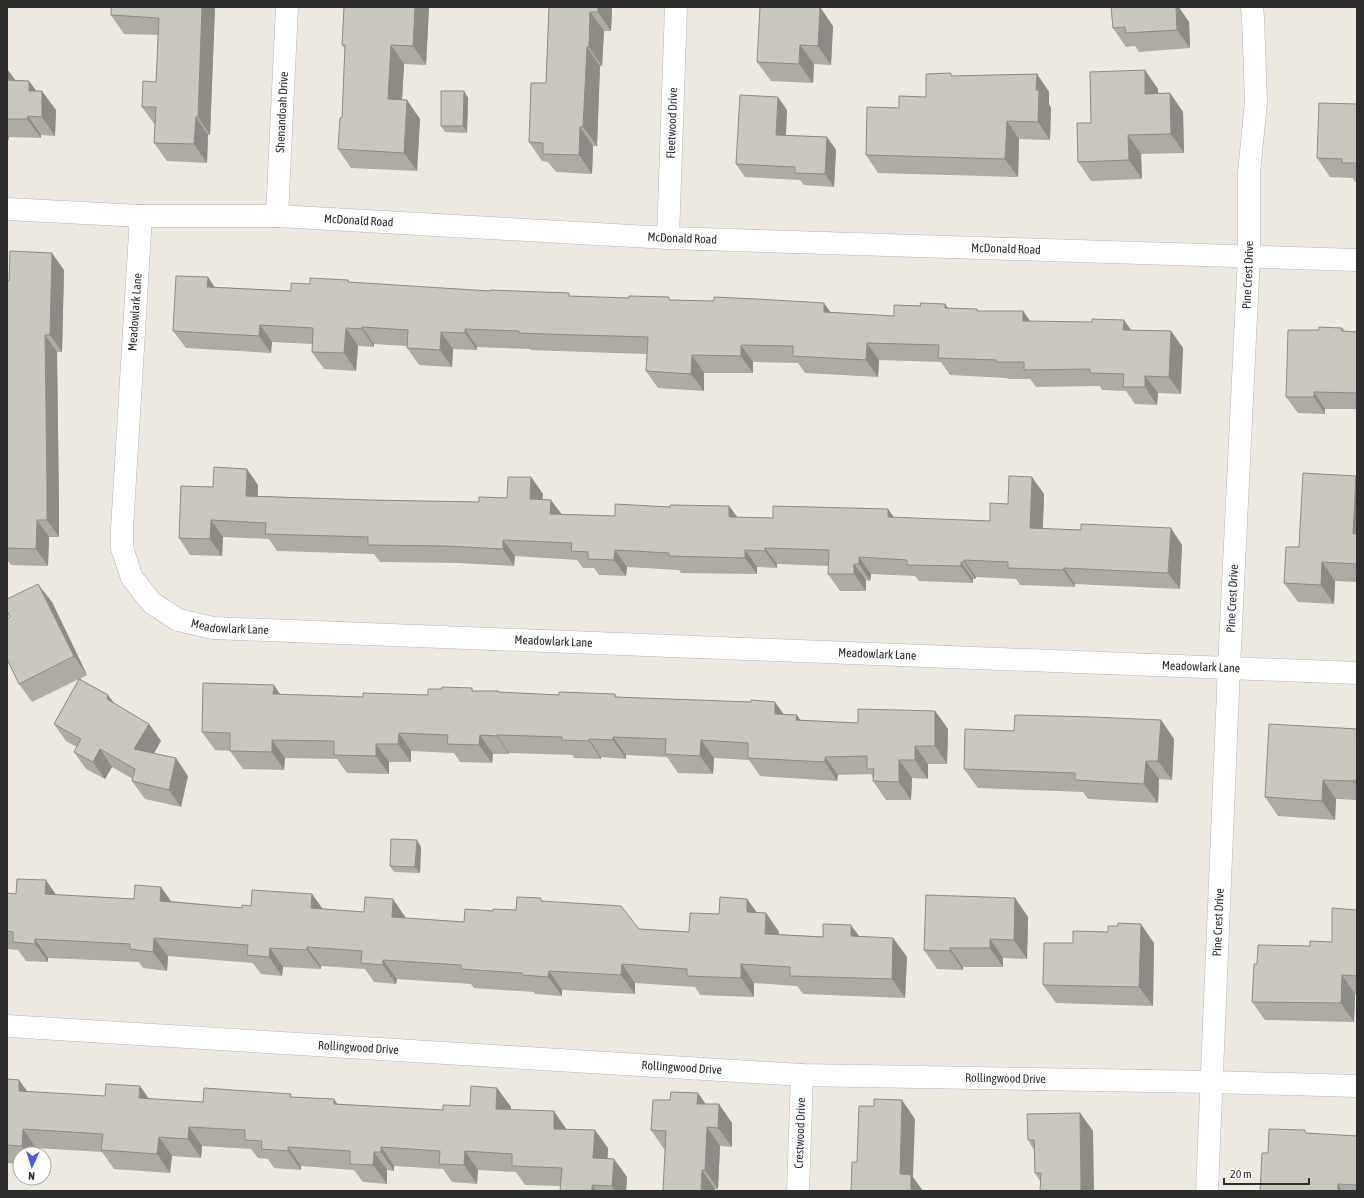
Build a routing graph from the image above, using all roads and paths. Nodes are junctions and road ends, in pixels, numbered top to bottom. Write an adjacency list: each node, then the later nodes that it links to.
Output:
1 (287, 7): 6 (street, Shenandoah Drive)
2 (676, 7): 7 (street, Fleetwood Drive)
3 (1252, 7): 8 (street, Pine Crest Drive)
4 (7, 209): 5 (street, McDonald Road)
5 (141, 216): 6 (street, McDonald Road); 10 (street, Meadowlark Lane)
6 (277, 216): 7 (street, McDonald Road)
7 (668, 238): 8 (street, McDonald Road)
8 (1249, 256): 9 (street, McDonald Road); 10 (street, Pine Crest Drive)
9 (1357, 260)
10 (1229, 667): 11 (street, Meadowlark Lane); 14 (street, Pine Crest Drive)
11 (1357, 673)
12 (7, 1026): 13 (street, Rollingwood Drive)
13 (802, 1075): 14 (street, Rollingwood Drive); 16 (street, Crestwood Drive)
14 (1212, 1082): 15 (street, Rollingwood Drive); 17 (street, Pine Crest Drive)
15 (1357, 1086)
16 (798, 1191)
17 (1207, 1191)

